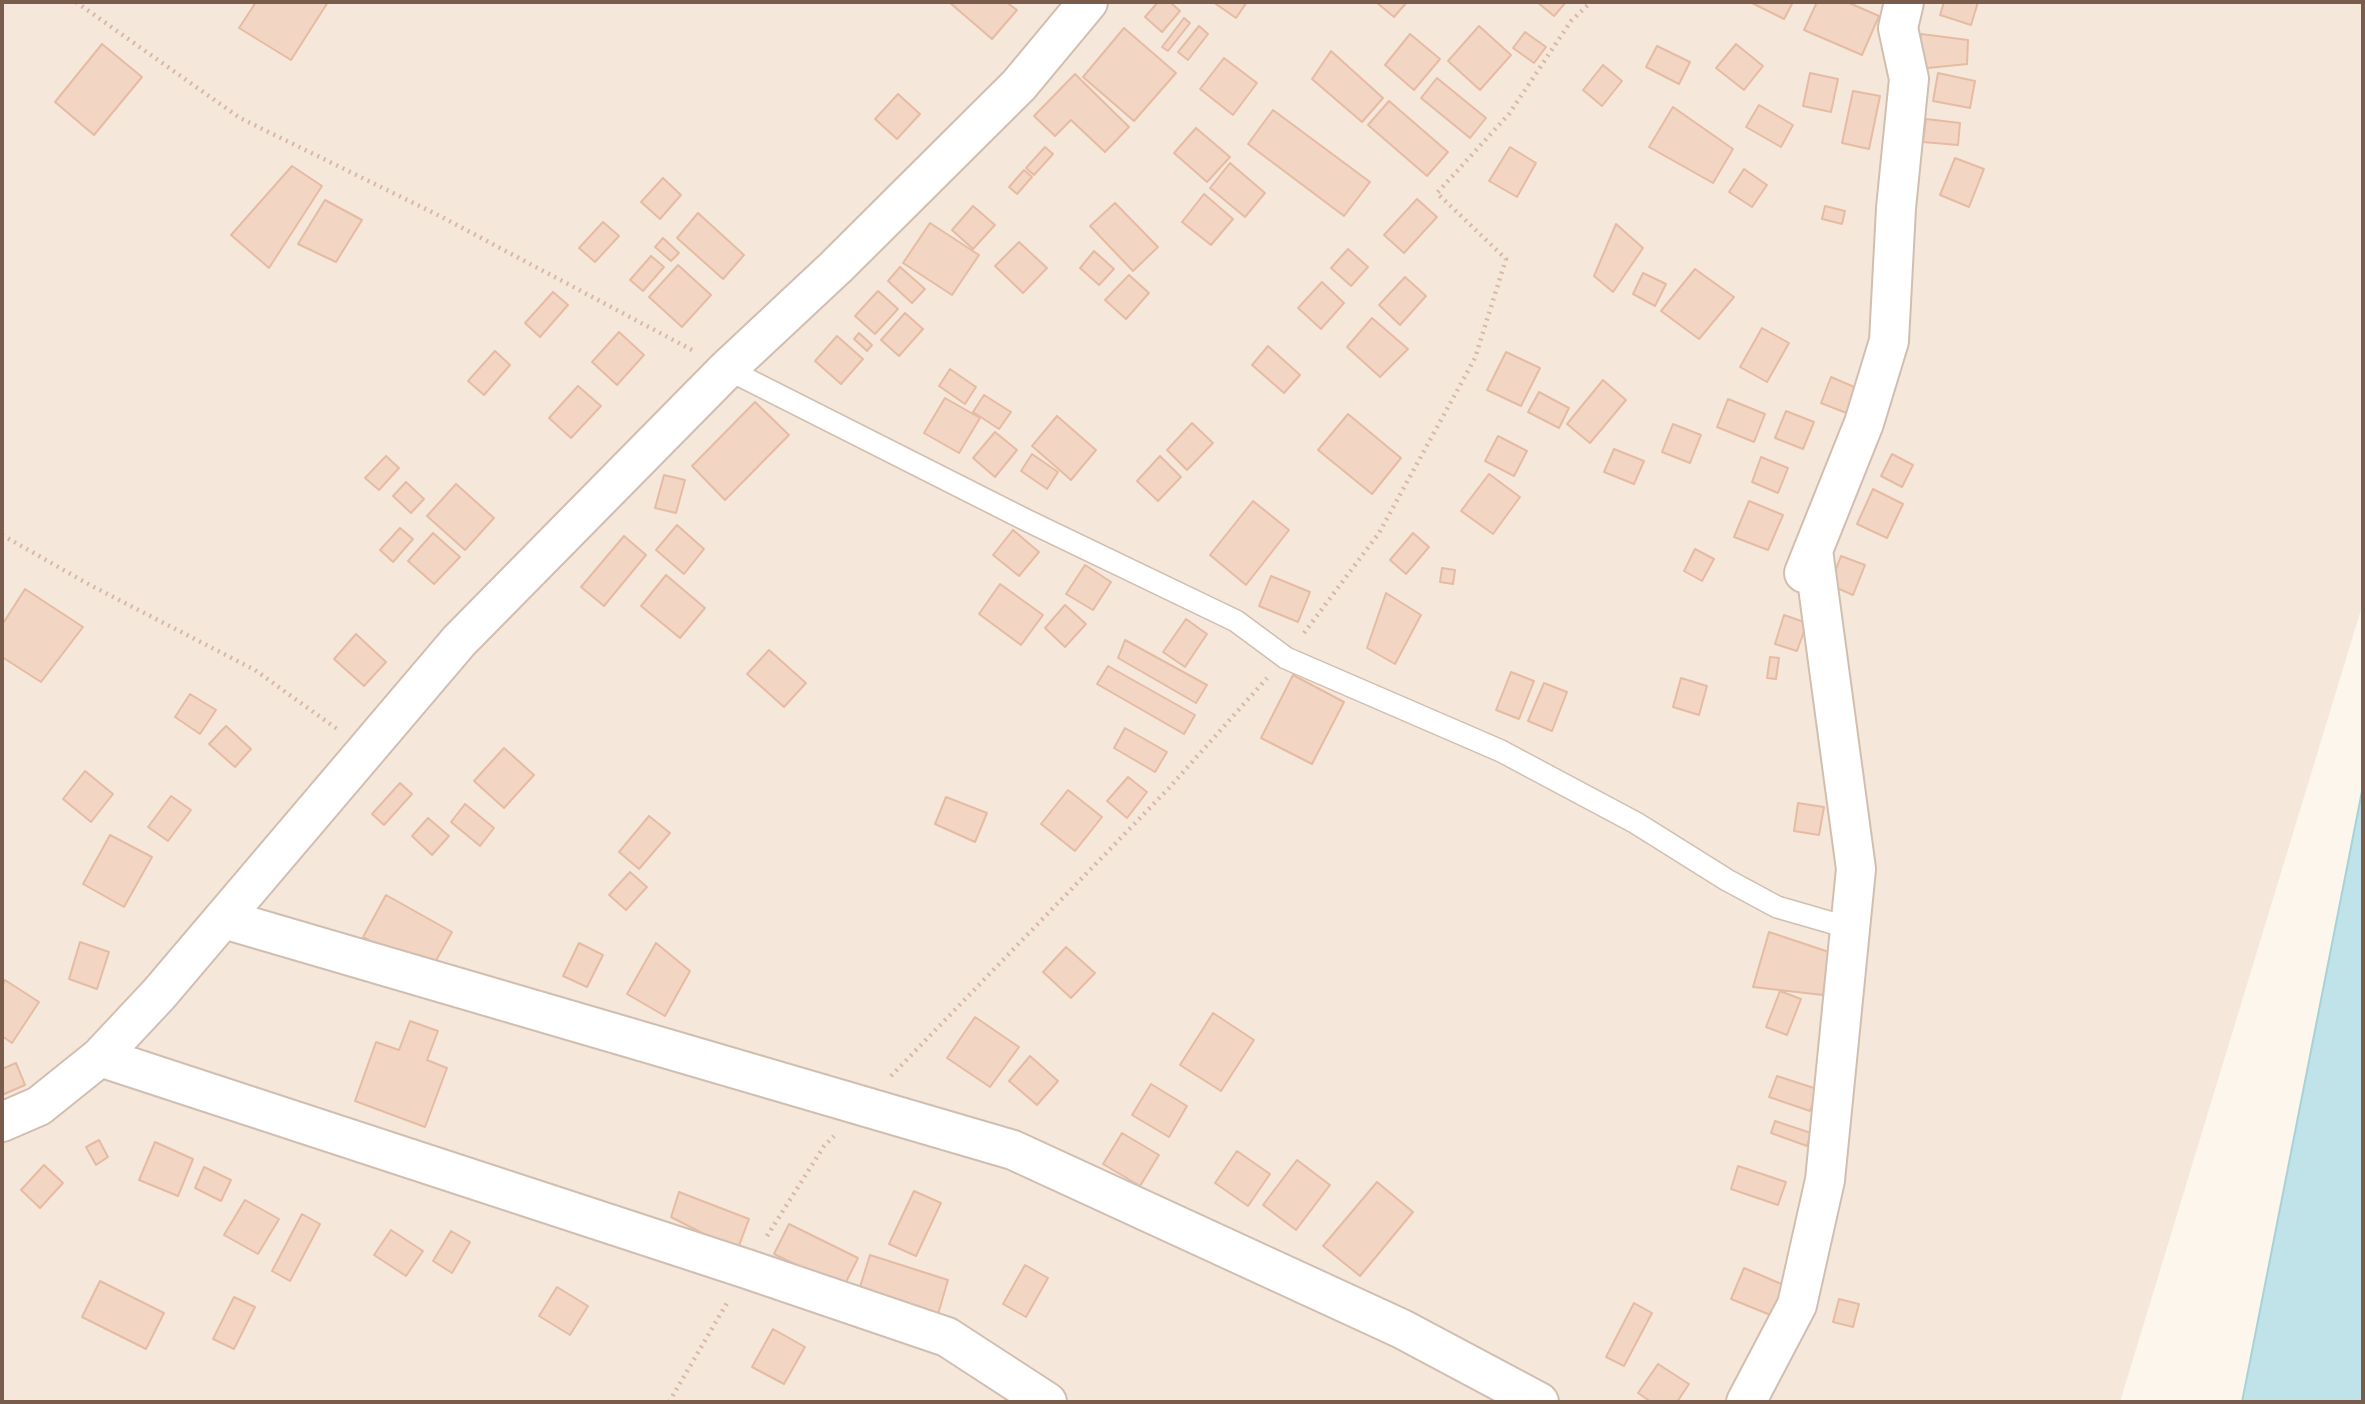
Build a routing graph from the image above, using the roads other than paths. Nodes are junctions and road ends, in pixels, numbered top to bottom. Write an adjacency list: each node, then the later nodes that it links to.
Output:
1 (1088, 2): 3 (street)
2 (1904, 2): 5 (street)
3 (727, 369): 4 (street); 5 (lane)
4 (224, 919): 6 (street); 9 (street)
5 (1850, 928): 10 (street)
6 (100, 1057): 7 (street); 8 (street)
7 (2, 1122)
8 (1047, 1402)
9 (1539, 1402)
10 (1746, 1402)

